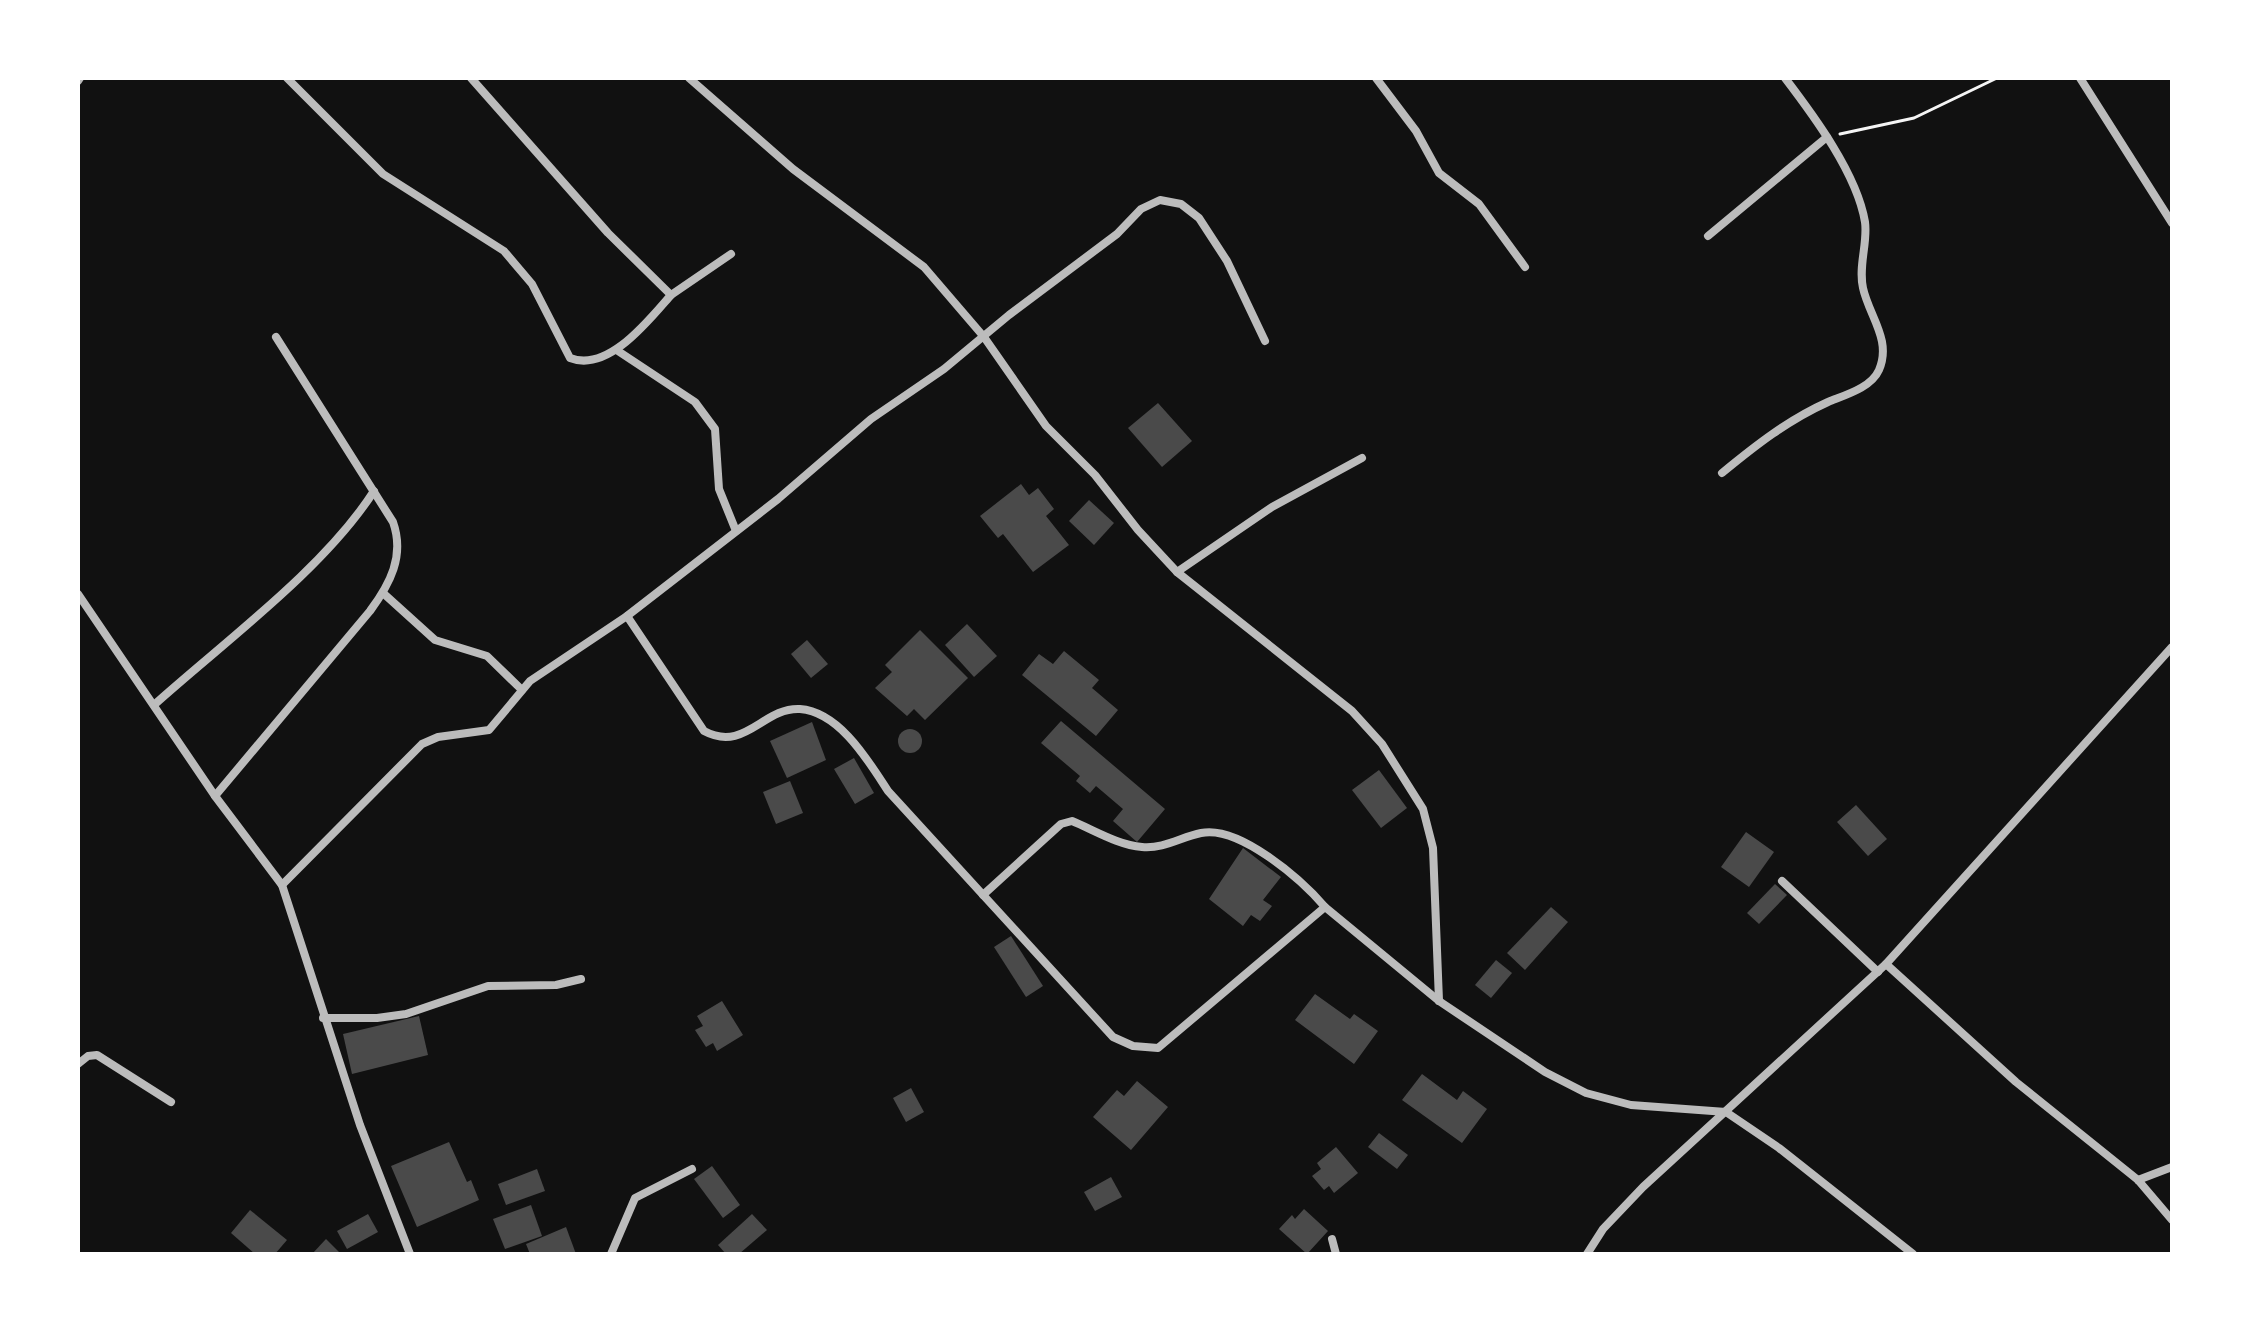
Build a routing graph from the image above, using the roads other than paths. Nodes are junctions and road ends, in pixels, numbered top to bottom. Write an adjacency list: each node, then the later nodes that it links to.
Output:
1 (287, 78): 16 (street)
2 (471, 78): 12 (street)
3 (689, 78): 14 (street)
4 (1376, 78): 11 (street)
5 (1785, 78): 7 (street)
6 (2080, 78): 8 (street)
7 (1827, 137): 9 (street); 18 (street)
8 (2172, 223)
9 (1708, 236)
10 (731, 254): 12 (street)
11 (1525, 267)
12 (671, 295): 16 (street)
13 (276, 337): 19 (street)
14 (984, 337): 15 (street); 20 (street); 21 (street)
15 (1265, 341)
16 (618, 351): 20 (street)
17 (1362, 458): 21 (street)
18 (1722, 473)
19 (374, 491): 22 (street); 27 (street)
20 (736, 531): 24 (street)
21 (1177, 572): 36 (street)
22 (383, 593): 26 (street); 28 (street)
23 (78, 594): 27 (street)
24 (627, 616): 26 (street); 31 (street)
25 (2172, 647): 33 (street)
26 (522, 690): 30 (street)
27 (154, 705): 28 (street)
28 (215, 796): 30 (street)
29 (1782, 881): 34 (street)
30 (282, 885): 37 (street)
31 (983, 895): 32 (street); 32 (street)
32 (1325, 907): 36 (street)
33 (1886, 964): 34 (street); 43 (street)
34 (1878, 972): 40 (street)
35 (581, 979): 37 (street)
36 (1439, 1001): 40 (street)
37 (323, 1018): 46 (street)
38 (78, 1064): 39 (street)
39 (171, 1102)
40 (1726, 1112): 49 (street); 50 (street)
41 (2172, 1167): 43 (street)
42 (692, 1169): 47 (street)
43 (2138, 1180): 44 (street)
44 (2172, 1220)
45 (1332, 1239): 48 (street)
46 (410, 1254)
47 (611, 1254)
48 (1336, 1254)
49 (1587, 1254)
50 (1913, 1254)

